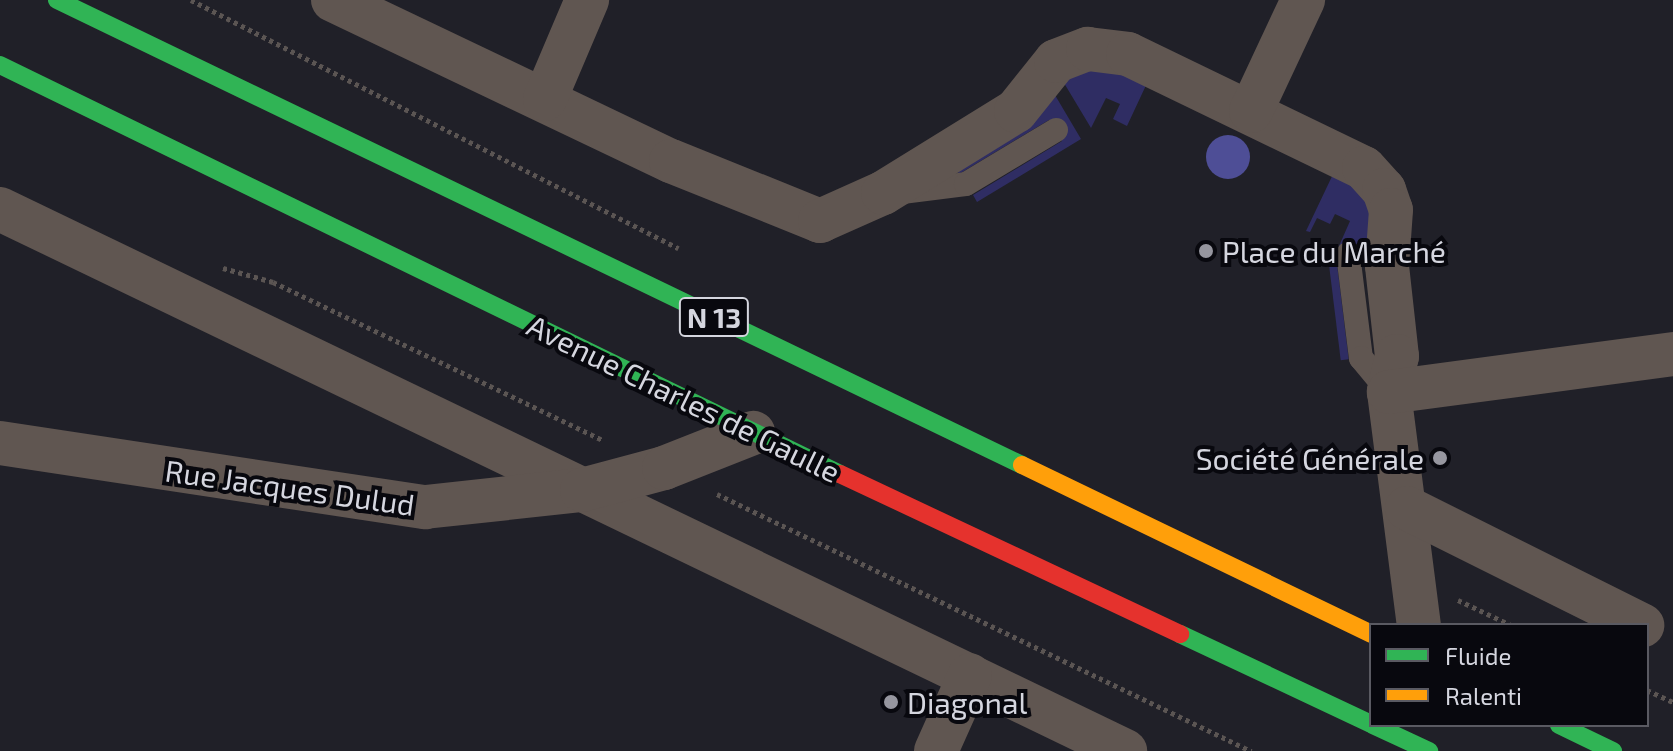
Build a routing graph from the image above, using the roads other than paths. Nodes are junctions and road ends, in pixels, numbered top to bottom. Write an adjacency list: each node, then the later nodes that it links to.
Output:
1 (57, 0): 21 (main road, N 13)
2 (333, 0): 6 (street)
3 (587, 0): 6 (street)
4 (1303, 0): 7 (street)
5 (0, 65): 14 (main road, Avenue Charles de Gaulle)
6 (545, 99): 9 (street)
7 (1251, 111): 9 (street); 13 (street)
8 (1056, 130): 9 (lane)
9 (883, 193)
10 (0, 209): 16 (street)
11 (1348, 254): 13 (lane)
12 (1673, 354): 13 (street)
13 (1389, 392): 17 (street)
14 (753, 433): 16 (street, Rue Jacques Dulud); 24 (main road, Avenue Charles de Gaulle)
15 (0, 443): 16 (street, Rue Jacques Dulud)
16 (582, 490): 23 (street)
17 (1407, 508): 18 (street); 19 (street)
18 (1434, 610)
19 (1638, 623)
20 (1649, 628): 22 (street)
21 (1369, 633)
22 (1673, 640)
23 (970, 675): 27 (street); 28 (street)
24 (1369, 724)
25 (1376, 727): 29 (main road, Avenue Charles de Gaulle)
26 (1563, 727): 30 (main road)
27 (936, 751)
28 (1125, 751)
29 (1429, 751)
30 (1613, 751)

